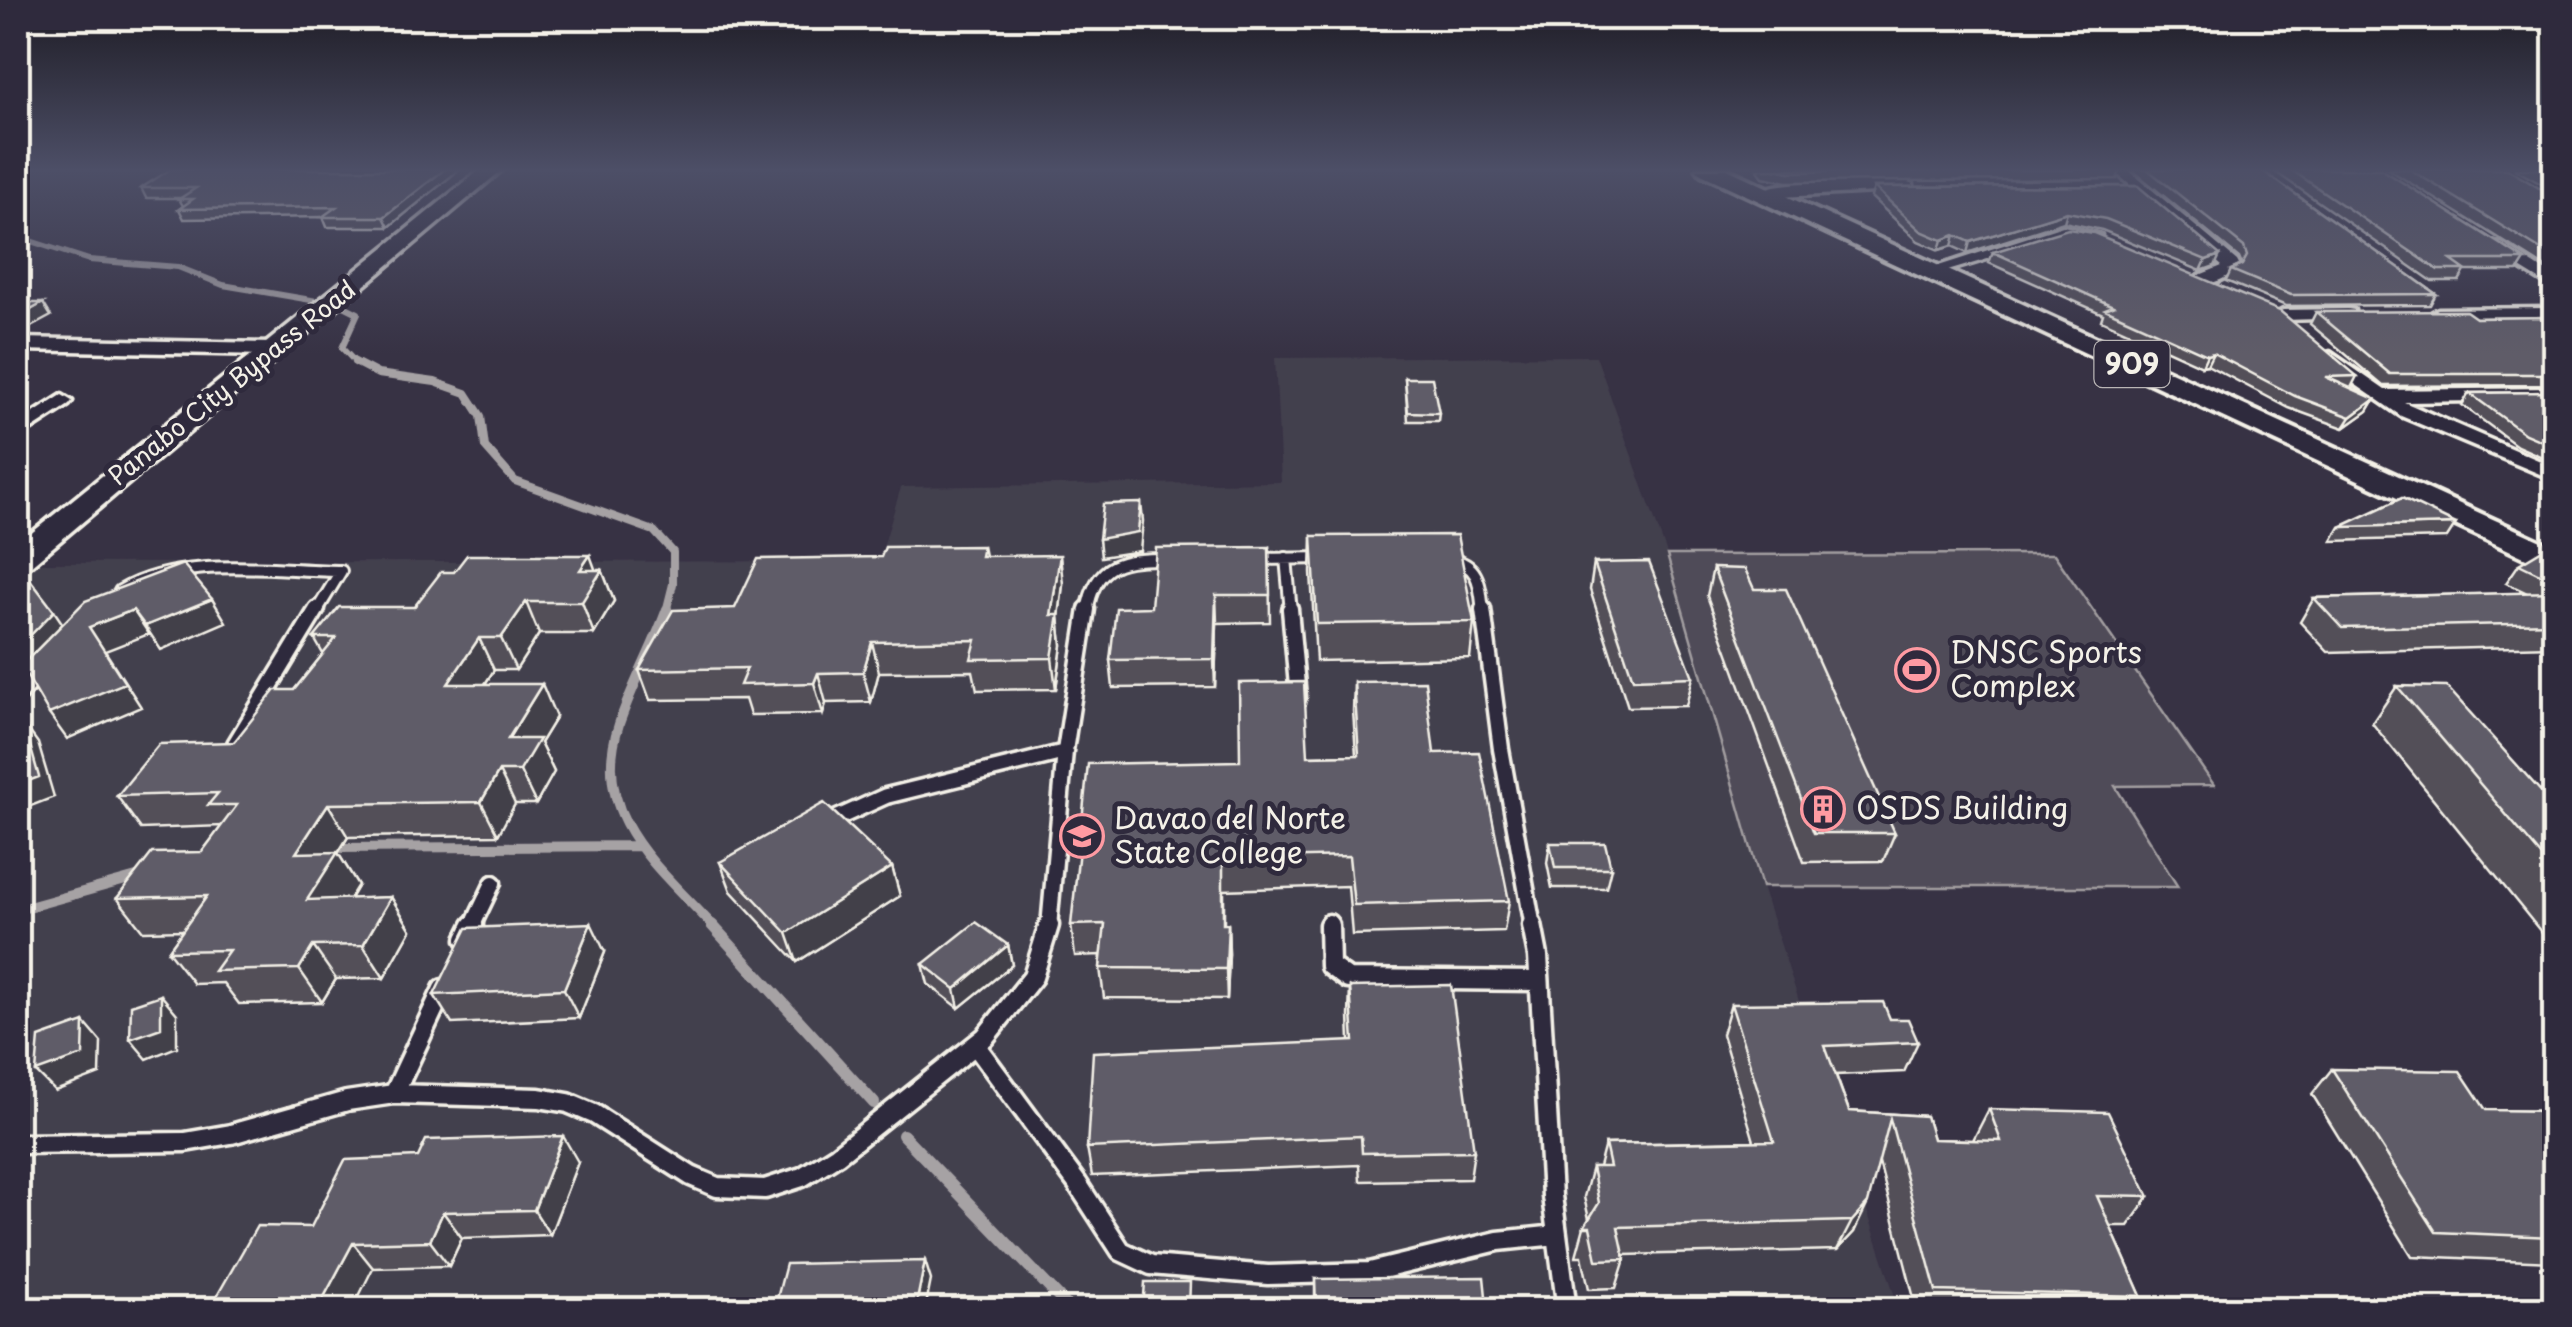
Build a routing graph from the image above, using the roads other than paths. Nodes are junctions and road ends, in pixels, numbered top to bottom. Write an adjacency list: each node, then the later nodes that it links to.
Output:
1 (417, 231): 17 (main road, Panabo City Bypass Road)
2 (1845, 231): 6 (main road, 909)
3 (2191, 231): 8 (street)
4 (2472, 231): 9 (street)
5 (2113, 243): 6 (street)
6 (1931, 271): 29 (main road, 909)
7 (2185, 272): 8 (street)
8 (2202, 280): 11 (street)
9 (2554, 284)
10 (2429, 292): 15 (street)
11 (2235, 294)
12 (2554, 313): 15 (street)
13 (2362, 314): 19 (street)
14 (2421, 314): 15 (street)
15 (2460, 314)
16 (18, 344): 17 (street)
17 (272, 350): 28 (main road, Panabo City Bypass Road)
18 (2554, 394): 19 (street)
19 (2377, 396): 22 (street)
20 (62, 401): 21 (street)
21 (18, 432)
22 (2554, 474)
23 (1286, 558): 24 (lane); 27 (lane); 33 (lane)
24 (1341, 558)
25 (1434, 558): 41 (lane)
26 (1179, 559): 35 (lane)
27 (1232, 559)
28 (18, 560)
29 (2554, 560)
30 (109, 602): 34 (lane)
31 (57, 656): 32 (lane)
32 (18, 696)
33 (1298, 700)
34 (233, 746)
35 (1065, 752): 36 (lane); 42 (lane)
36 (808, 832)
37 (493, 883): 39 (lane)
38 (1329, 922): 41 (lane)
39 (459, 955)
40 (451, 973): 43 (lane)
41 (1540, 981): 45 (lane)
42 (976, 1046): 43 (lane); 45 (lane)
43 (394, 1094): 44 (lane)
44 (18, 1144)
45 (1557, 1235): 46 (lane)
46 (1567, 1310)

